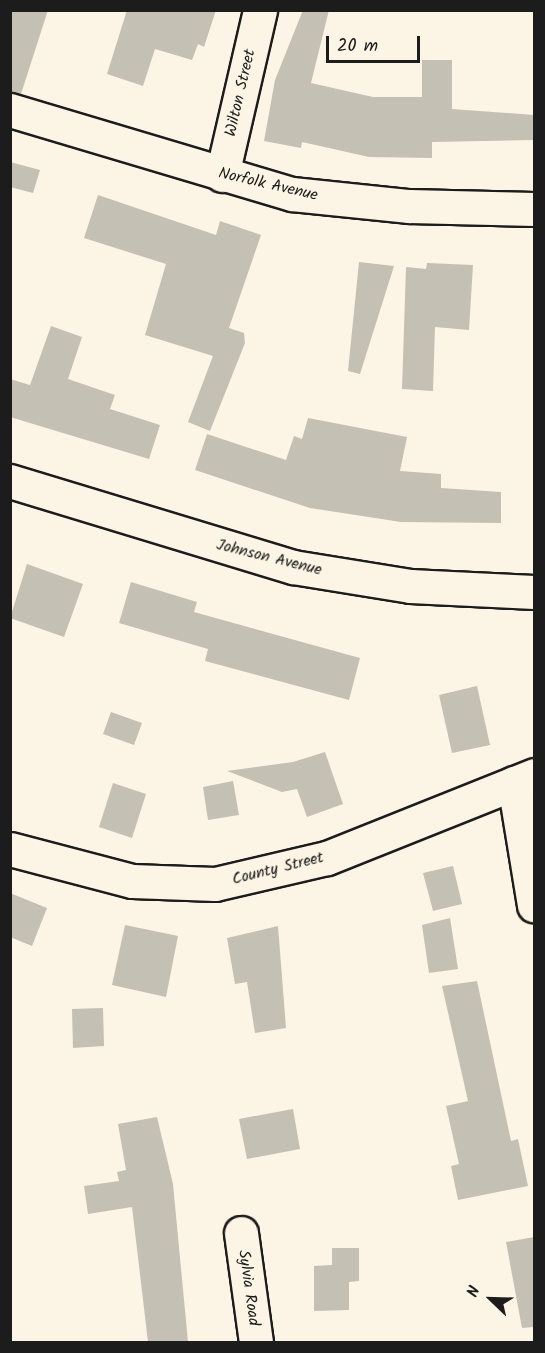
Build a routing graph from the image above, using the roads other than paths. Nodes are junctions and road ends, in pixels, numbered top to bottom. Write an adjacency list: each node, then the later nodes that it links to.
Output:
1 (260, 10): 3 (street, Wilton Street)
2 (10, 110): 3 (street, Norfolk Avenue)
3 (222, 175): 4 (street, Norfolk Avenue)
4 (534, 209)
5 (10, 481): 6 (street, Johnson Avenue)
6 (534, 592)
7 (524, 779): 8 (street, County Street); 9 (street)
8 (10, 849)
9 (534, 905)
10 (241, 1233): 11 (street, Sylvia Road)
11 (256, 1342)

